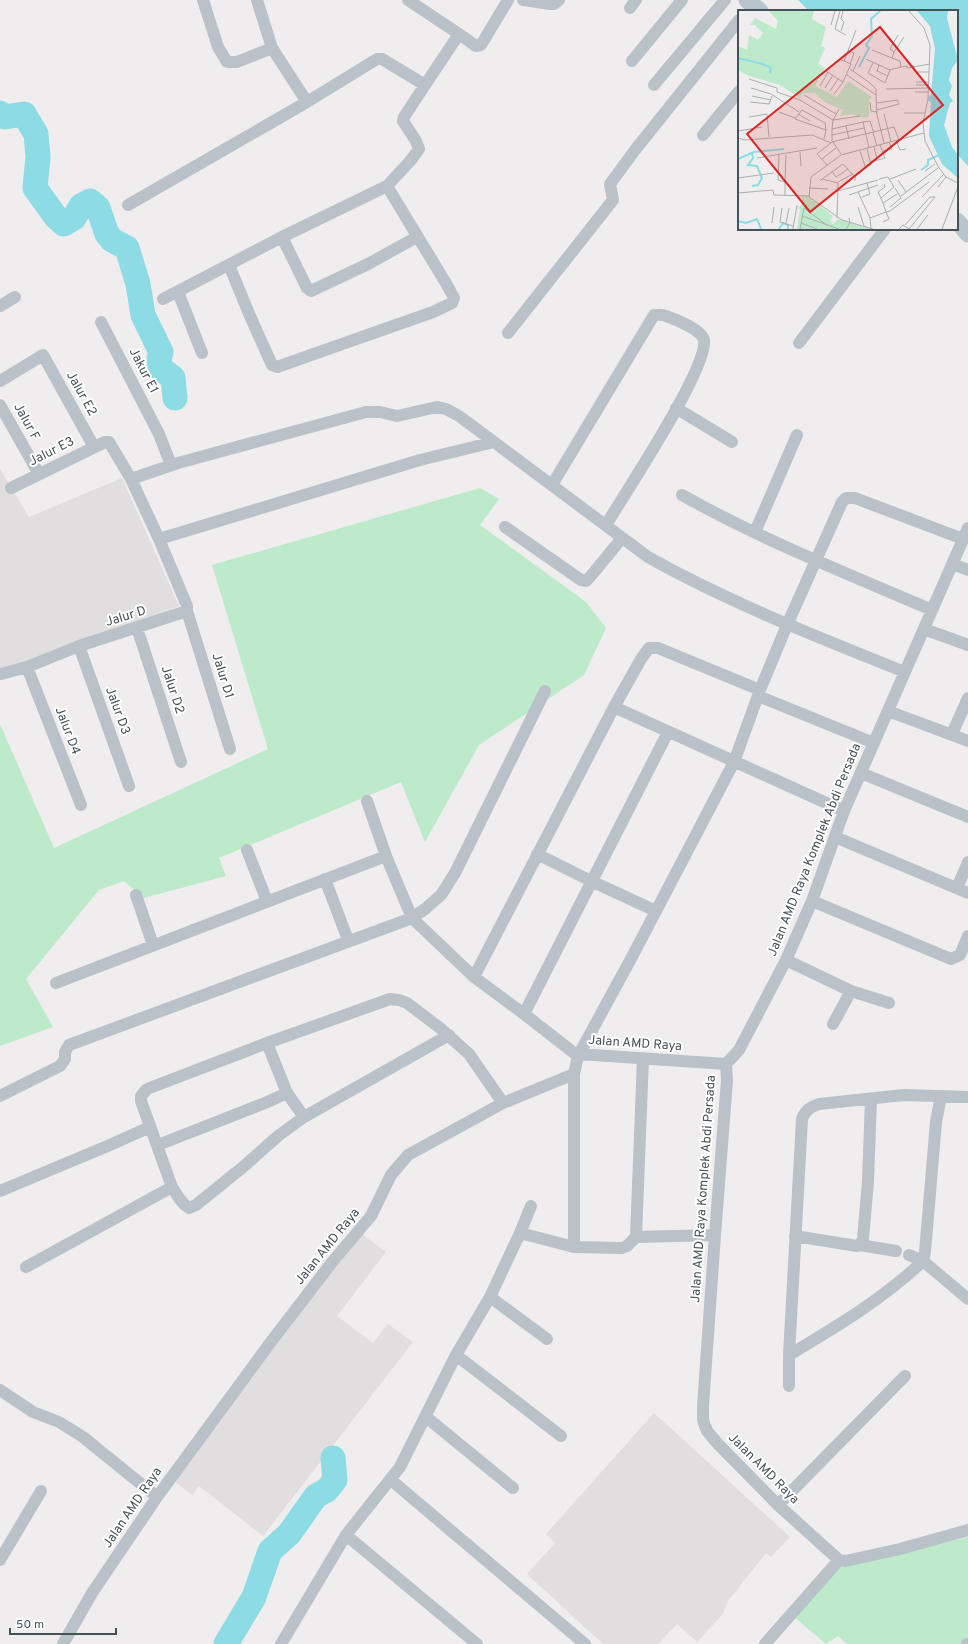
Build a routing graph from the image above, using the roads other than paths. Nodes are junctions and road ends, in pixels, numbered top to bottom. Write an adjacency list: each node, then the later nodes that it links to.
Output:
1 (202, 0): 11 (street)
2 (257, 0): 11 (street)
3 (408, 0): 10 (street)
4 (508, 0): 10 (street)
5 (523, 0): 6 (street)
6 (559, 0)
7 (682, 0): 12 (street)
8 (725, 0): 14 (street)
9 (738, 21): 31 (street)
10 (459, 34): 13 (street)
11 (272, 48): 16 (street)
12 (632, 61)
13 (425, 85): 16 (street); 18 (street)
14 (654, 85)
15 (738, 92): 17 (street)
16 (307, 102): 19 (street)
17 (703, 135)
18 (387, 186): 23 (street); 24 (street)
19 (128, 205)
20 (958, 222): 22 (street)
21 (884, 230): 32 (street)
22 (968, 234)
23 (282, 237): 24 (street); 25 (street)
24 (417, 237): 25 (street)
25 (229, 265): 26 (street)
26 (178, 292): 28 (street); 33 (street)
27 (15, 297): 29 (street)
28 (163, 299)
29 (0, 306)
30 (102, 322): 41 (street, Jakur E1)
31 (508, 333)
32 (799, 343)
33 (202, 353)
34 (0, 380): 40 (street, Jalur E2)
35 (0, 405): 42 (street, Jalur F)
36 (676, 408): 39 (street); 44 (street); 47 (street)
37 (797, 435): 50 (street)
38 (494, 442): 41 (street); 44 (street); 52 (street)
39 (732, 442)
40 (100, 444): 42 (street, Jalur E3); 43 (street, Jalur E2)
41 (171, 466): 43 (street)
42 (39, 474): 45 (street, Jalur E3)
43 (131, 479): 52 (street)
44 (552, 485): 47 (street)
45 (12, 488)
46 (682, 496): 50 (street)
47 (606, 525): 51 (street)
48 (505, 527): 51 (street)
49 (968, 528): 53 (street, Jalan AMD Raya Komplek Abdi Persada)
50 (755, 532): 54 (street)
51 (622, 538): 59 (street)
52 (159, 539): 58 (street)
53 (963, 539): 54 (street); 55 (street, Jalan AMD Raya Komplek Abdi Persada)
54 (815, 561): 57 (street); 59 (street)
55 (952, 564): 56 (street); 57 (street, Jalan AMD Raya Komplek Abdi Persada)
56 (968, 570)
57 (932, 610): 61 (street, Jalan AMD Raya Komplek Abdi Persada)
58 (187, 611): 60 (street, Jalur D); 76 (street, Jalur D1)
59 (787, 625): 65 (street); 68 (street)
60 (137, 628): 63 (street, Jalur D); 77 (street, Jalur D2)
61 (924, 629): 62 (street); 65 (street, Jalan AMD Raya Komplek Abdi Persada)
62 (968, 645)
63 (79, 646): 64 (street, Jalur D); 80 (street, Jalur D3)
64 (27, 667): 66 (street, Jalur D); 82 (street, Jalur D4)
65 (905, 672): 71 (street, Jalan AMD Raya Komplek Abdi Persada)
66 (1, 674)
67 (545, 691): 97 (street)
68 (759, 693): 70 (street); 75 (street); 78 (street)
69 (968, 698): 73 (street)
70 (614, 707): 72 (street); 87 (street)
71 (888, 712): 73 (street); 75 (street, Jalan AMD Raya Komplek Abdi Persada)
72 (668, 732): 78 (street); 91 (street)
73 (952, 734): 74 (street)
74 (968, 741)
75 (874, 744): 79 (street, Jalan AMD Raya Komplek Abdi Persada)
76 (230, 749)
77 (181, 762)
78 (734, 762): 83 (street); 96 (street)
79 (861, 773): 83 (street, Jalan AMD Raya Komplek Abdi Persada); 84 (street)
80 (130, 786)
81 (366, 801): 88 (street)
82 (81, 805)
83 (844, 811): 85 (street, Jalan AMD Raya Komplek Abdi Persada)
84 (968, 817)
85 (835, 837): 92 (street); 95 (street, Jalan AMD Raya Komplek Abdi Persada)
86 (247, 850): 94 (street)
87 (537, 854): 91 (street); 102 (street)
88 (386, 856): 90 (street); 97 (street)
89 (968, 862): 92 (street)
90 (325, 879): 94 (street); 99 (street)
91 (591, 881): 96 (street); 106 (street)
92 (963, 890)
93 (136, 895): 100 (street)
94 (267, 901): 100 (street)
95 (812, 901): 98 (street); 101 (street, Jalan AMD Raya Komplek Abdi Persada)
96 (656, 911): 110 (street)
97 (412, 918): 99 (street); 102 (street)
98 (968, 936)
99 (348, 940): 115 (street)
100 (153, 945): 103 (street)
101 (786, 960): 104 (street); 112 (street, Jalan AMD Raya Komplek Abdi Persada)
102 (474, 977): 106 (street)
103 (56, 983)
104 (850, 991): 105 (street); 107 (street)
105 (889, 1003)
106 (524, 1014): 110 (street)
107 (834, 1024)
108 (449, 1035): 109 (street); 119 (street); 120 (street)
109 (267, 1043): 114 (street); 121 (street)
110 (578, 1055): 111 (street, Jalan AMD Raya); 113 (street, Jalan AMD Raya)
111 (643, 1058): 112 (street, Jalan AMD Raya); 129 (street)
112 (726, 1064): 127 (street, Jalan AMD Raya Komplek Abdi Persada)
113 (574, 1074): 119 (street, Jalan AMD Raya); 131 (street)
114 (286, 1092): 120 (street); 122 (street)
115 (0, 1096)
116 (941, 1096): 117 (street); 118 (street); 134 (street)
117 (968, 1097)
118 (871, 1099): 128 (street); 130 (street)
119 (503, 1103): 150 (street, Jalan AMD Raya)
120 (304, 1117): 123 (street)
121 (150, 1127): 122 (street); 124 (street)
122 (158, 1145): 123 (street)
123 (172, 1187): 135 (street)
124 (0, 1191)
125 (531, 1206): 126 (street)
126 (520, 1233): 131 (street); 136 (street)
127 (715, 1235): 129 (street); 142 (street, Jalan AMD Raya Komplek Abdi Persada)
128 (795, 1236): 130 (street); 140 (street)
129 (636, 1238): 131 (street)
130 (860, 1245): 132 (street)
131 (574, 1247)
132 (896, 1251)
133 (909, 1255): 134 (street)
134 (923, 1262): 137 (street); 140 (street)
135 (26, 1267)
136 (490, 1297): 138 (street); 139 (street)
137 (968, 1299)
138 (547, 1339)
139 (456, 1355): 145 (street); 146 (street)
140 (790, 1355): 143 (street)
141 (905, 1376): 151 (street)
142 (705, 1379): 151 (street, Jalan AMD Raya)
143 (789, 1386)
144 (0, 1390): 150 (street)
145 (426, 1417): 147 (street); 148 (street)
146 (561, 1436)
147 (391, 1480): 153 (street); 159 (street)
148 (513, 1488)
149 (40, 1491): 154 (street)
150 (157, 1497): 156 (street, Jalan AMD Raya)
151 (778, 1506): 155 (street, Jalan AMD Raya)
152 (968, 1530): 155 (street)
153 (346, 1535): 157 (street); 158 (street)
154 (0, 1560)
155 (839, 1560): 160 (street)
156 (63, 1644)
157 (281, 1644)
158 (477, 1644)
159 (585, 1644)
160 (765, 1644)

